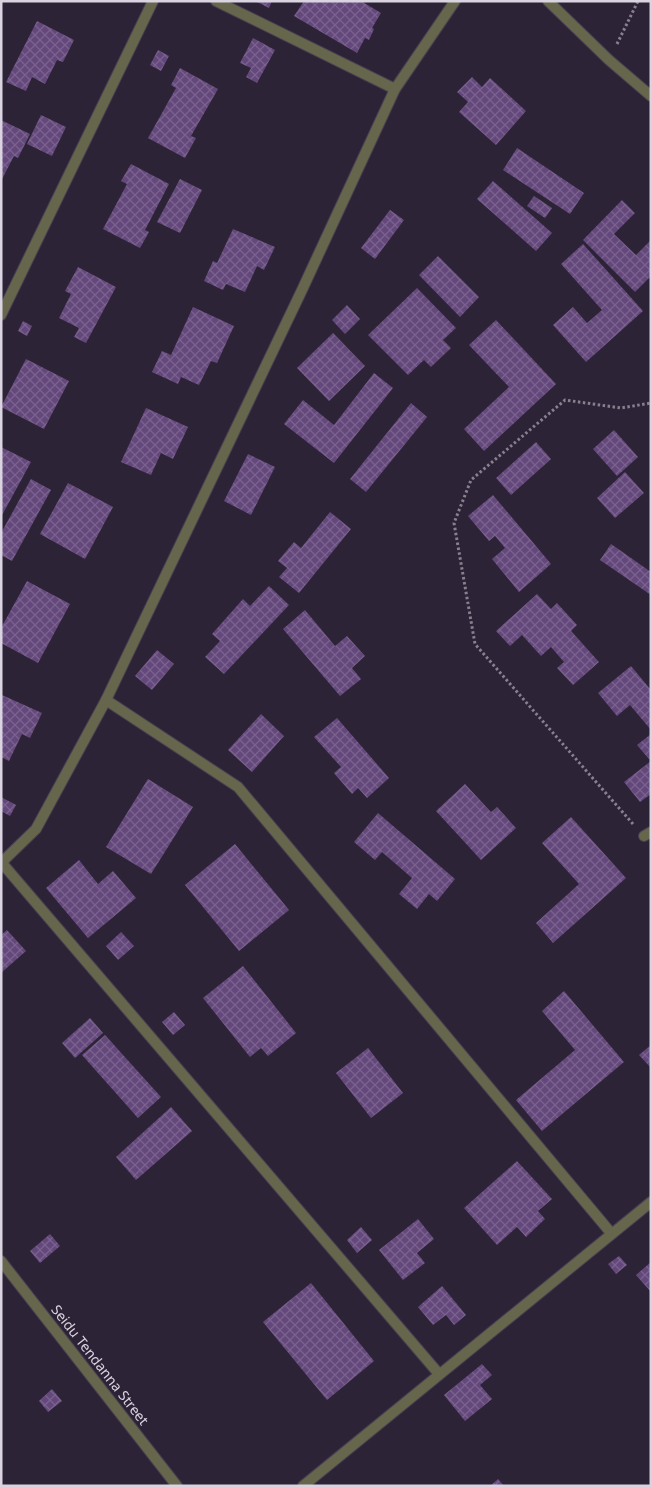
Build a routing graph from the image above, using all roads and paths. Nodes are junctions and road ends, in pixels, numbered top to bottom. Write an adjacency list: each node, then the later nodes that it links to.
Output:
1 (153, 1): 9 (street)
2 (216, 1): 7 (street)
3 (455, 1): 7 (street)
4 (548, 1): 6 (street)
5 (638, 1): 6 (path)
6 (609, 60): 8 (street)
7 (395, 89): 11 (street)
8 (651, 96)
9 (1, 315)
10 (651, 403): 12 (path)
11 (106, 700): 13 (street); 15 (street)
12 (648, 834)
13 (1, 862): 17 (street)
14 (651, 1202): 15 (street)
15 (611, 1233): 17 (street)
16 (1, 1262): 18 (street, Seidu Tendanna Street)
17 (438, 1374): 19 (street)
18 (178, 1486)
19 (302, 1486)

